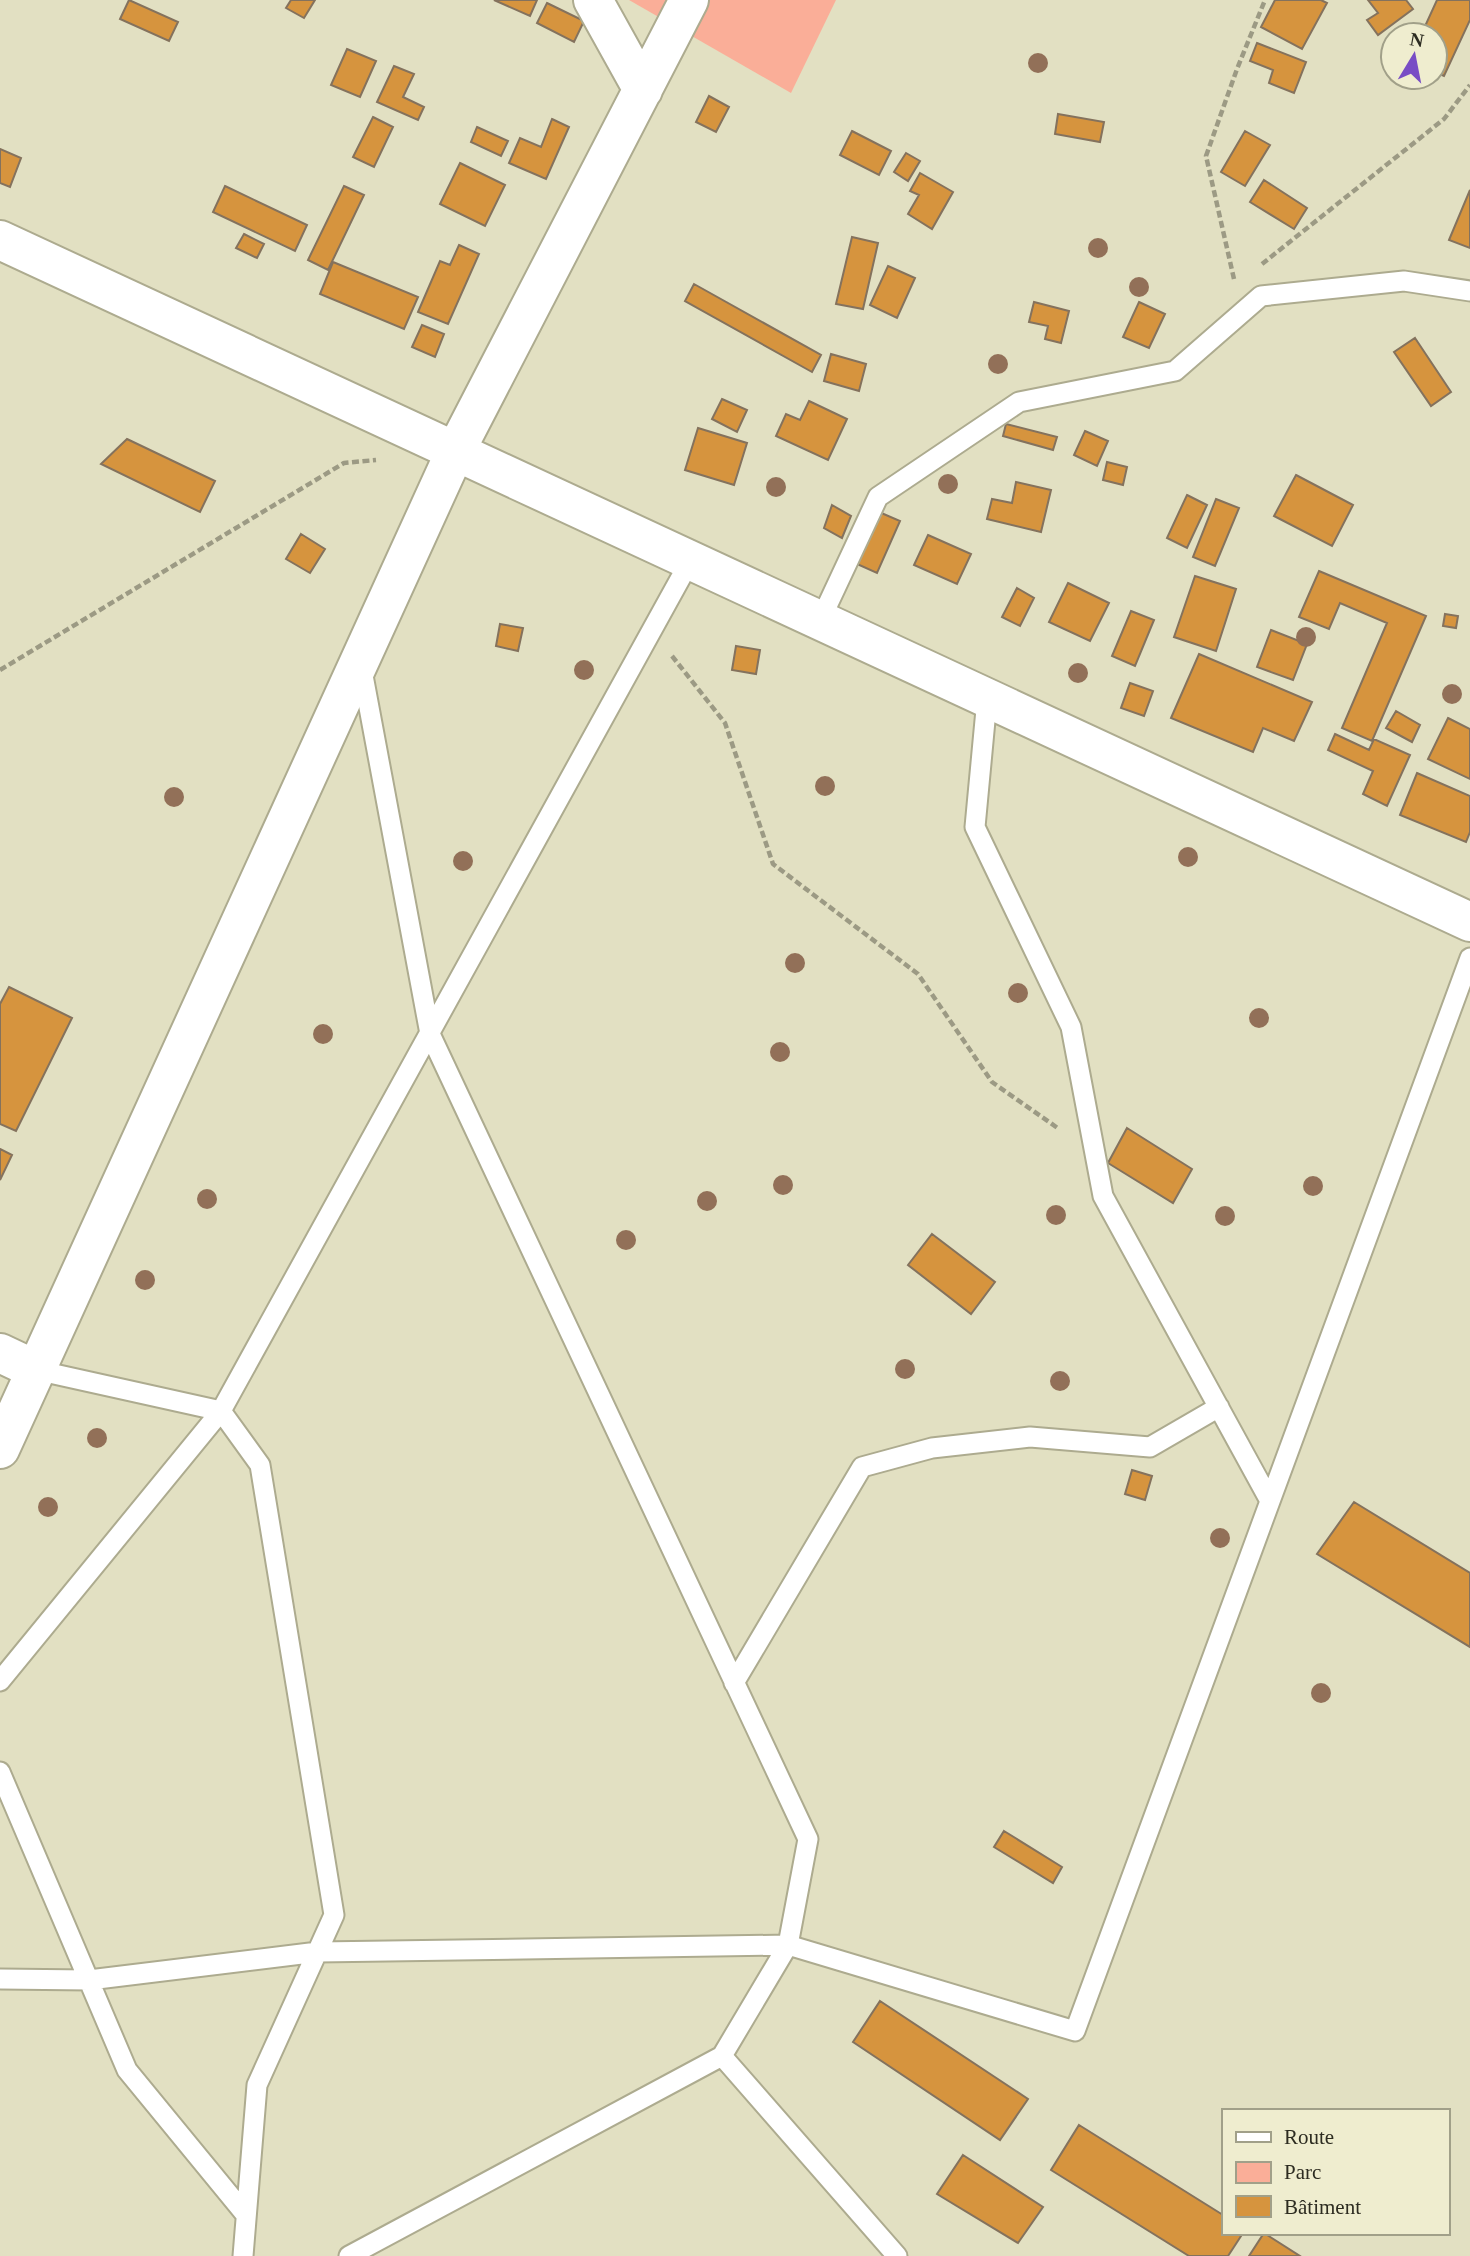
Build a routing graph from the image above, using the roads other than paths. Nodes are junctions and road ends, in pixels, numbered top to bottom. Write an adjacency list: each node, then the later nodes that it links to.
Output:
1 (593, 0): 3 (street)
2 (689, 0): 3 (street)
3 (643, 90): 6 (street)
4 (0, 240): 6 (street)
5 (1470, 291): 8 (lane)
6 (456, 452): 7 (street); 9 (street)
7 (690, 561): 8 (street); 13 (lane)
8 (820, 621): 10 (street)
9 (360, 660): 13 (lane); 15 (street)
10 (987, 699): 11 (street); 16 (lane)
11 (1470, 922)
12 (1470, 958): 19 (lane)
13 (429, 1034): 17 (lane); 21 (lane)
14 (0, 1353): 15 (street)
15 (36, 1370): 17 (lane); 18 (street)
16 (1219, 1407): 19 (lane); 21 (lane)
17 (221, 1411): 20 (lane); 24 (lane)
18 (0, 1449)
19 (1270, 1501): 23 (lane)
20 (0, 1681)
21 (734, 1683): 23 (lane)
22 (0, 1772): 26 (lane)
23 (788, 1945): 24 (lane); 27 (lane)
24 (318, 1952): 26 (lane); 28 (lane)
25 (0, 1979): 26 (lane)
26 (89, 1980): 28 (lane)
27 (722, 2056): 30 (lane); 31 (lane)
28 (246, 2215): 29 (lane)
29 (243, 2256)
30 (349, 2256)
31 (897, 2256)

